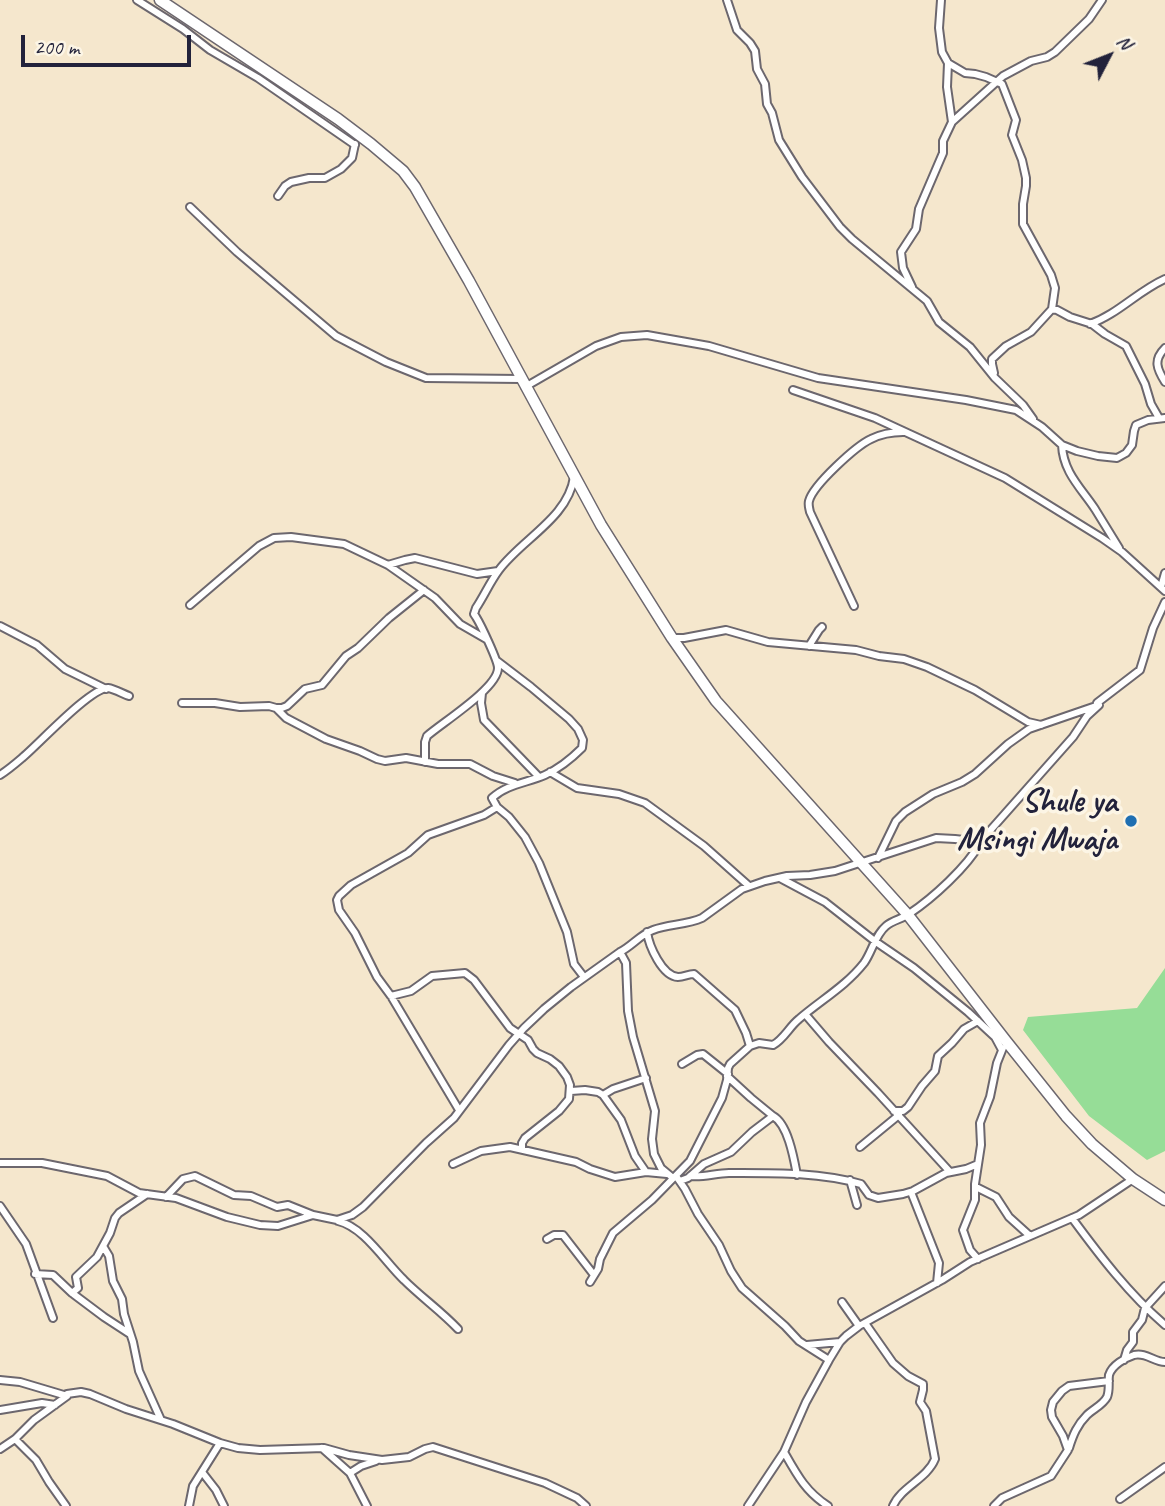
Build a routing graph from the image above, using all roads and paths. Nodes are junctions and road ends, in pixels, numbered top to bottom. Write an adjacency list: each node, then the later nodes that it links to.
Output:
1 (137, 0): 10 (street)
2 (160, 0): 9 (main road)
3 (727, 0): 14 (street)
4 (942, 0): 6 (street)
5 (1102, 0): 7 (street)
6 (947, 63): 7 (street); 8 (street)
7 (996, 81): 8 (street); 15 (street)
8 (952, 122): 14 (street)
9 (357, 133): 10 (street); 19 (main road)
10 (355, 145): 11 (street)
11 (278, 195)
12 (190, 207): 19 (street)
13 (1165, 279): 16 (street)
14 (913, 290): 18 (street)
15 (1052, 309): 16 (street); 18 (street)
16 (1090, 324): 22 (street)
17 (1165, 348): 20 (street)
18 (995, 378): 23 (street)
19 (523, 383): 23 (street); 26 (main road)
20 (1165, 383)
21 (793, 390): 24 (street)
22 (1162, 418): 25 (street)
23 (1036, 424): 25 (street)
24 (905, 431): 27 (street); 35 (street)
25 (1062, 445): 27 (street)
26 (574, 475): 29 (street); 38 (main road)
27 (1122, 552): 31 (street)
28 (388, 565): 29 (street); 32 (street); 34 (street)
29 (498, 571): 39 (street)
30 (1165, 573): 31 (street)
31 (1163, 589)
32 (424, 590): 39 (street); 47 (street)
33 (1165, 601): 46 (street)
34 (190, 605)
35 (854, 606)
36 (0, 626): 42 (street)
37 (822, 627): 40 (street)
38 (672, 638): 40 (street); 57 (main road)
39 (486, 639): 41 (street)
40 (809, 646): 48 (street)
41 (497, 661): 43 (street); 50 (street)
42 (106, 689): 44 (street); 51 (street)
43 (482, 693): 49 (street); 52 (street)
44 (129, 696)
45 (182, 703): 47 (street)
46 (1099, 705): 48 (street); 55 (street)
47 (276, 708): 49 (street)
48 (1041, 725): 56 (street)
49 (425, 762): 53 (street)
50 (550, 772): 52 (street); 59 (street)
51 (0, 775)
52 (539, 777): 53 (street)
53 (516, 784): 54 (street)
54 (497, 807): 64 (street); 65 (street)
55 (981, 842): 56 (street); 60 (street)
56 (877, 858): 57 (street)
57 (861, 863): 58 (street); 60 (main road)
58 (779, 878): 59 (street); 62 (street)
59 (749, 887): 61 (street)
60 (908, 915): 62 (street); 69 (main road)
61 (647, 932): 63 (street); 70 (street)
62 (876, 942): 66 (street); 67 (street)
63 (620, 951): 64 (street); 73 (street)
64 (584, 977): 68 (street)
65 (391, 996): 68 (street); 76 (street)
66 (806, 1014): 70 (street); 77 (street)
67 (978, 1021): 69 (street); 77 (street)
68 (519, 1034): 74 (street); 76 (street)
69 (1004, 1045): 83 (street); 89 (main road)
70 (750, 1046): 72 (street)
71 (682, 1064): 72 (street)
72 (727, 1075): 78 (street); 88 (street)
73 (646, 1078): 75 (street); 88 (street)
74 (570, 1091): 75 (street); 80 (street)
75 (603, 1095): 84 (street)
76 (459, 1110): 101 (street)
77 (897, 1113): 79 (street); 85 (street)
78 (773, 1116): 86 (street); 87 (street)
79 (860, 1147)
80 (522, 1149): 82 (street); 84 (street)
81 (0, 1163): 95 (street)
82 (453, 1164)
83 (978, 1164): 85 (street); 91 (street)
84 (646, 1172): 88 (street)
85 (950, 1172): 93 (street)
86 (797, 1175): 87 (street); 90 (street)
87 (690, 1176): 88 (street)
88 (674, 1177): 104 (street); 119 (street)
89 (1133, 1178): 94 (main road); 102 (street)
90 (850, 1180): 93 (street); 98 (street)
91 (976, 1187): 103 (street); 106 (street)
92 (1165, 1189): 94 (street)
93 (911, 1192): 108 (street)
94 (1154, 1193): 97 (main road)
95 (147, 1194): 96 (street); 105 (street)
96 (166, 1197): 100 (street); 100 (street)
97 (1165, 1200)
98 (857, 1205)
99 (0, 1206): 107 (street)
100 (313, 1215): 101 (street)
101 (331, 1218): 116 (street)
102 (1072, 1218): 103 (street); 112 (street)
103 (1030, 1236): 106 (street)
104 (547, 1240)
105 (103, 1246): 110 (street); 117 (street)
106 (978, 1259): 108 (street)
107 (35, 1274): 110 (street); 113 (street)
108 (937, 1283): 114 (street)
109 (1165, 1286): 112 (street)
110 (72, 1293): 117 (street)
111 (842, 1302): 114 (street)
112 (1145, 1308): 115 (street); 121 (street)
113 (53, 1318)
114 (862, 1324): 118 (street); 147 (street)
115 (1165, 1325)
116 (458, 1329)
117 (130, 1334): 128 (street)
118 (840, 1342): 119 (street); 120 (street)
119 (805, 1345): 120 (street)
120 (829, 1360): 134 (street)
121 (1124, 1360): 122 (street); 124 (street)
122 (1165, 1362)
123 (0, 1380): 125 (street)
124 (1109, 1381): 133 (street); 133 (street)
125 (67, 1396): 126 (street); 128 (street)
126 (55, 1405): 127 (street); 129 (street)
127 (0, 1410)
128 (161, 1420): 130 (street)
129 (15, 1438): 132 (street); 140 (street)
130 (220, 1444): 131 (street); 137 (street)
131 (322, 1448): 135 (street); 138 (street)
132 (0, 1449)
133 (1068, 1450): 148 (street)
134 (784, 1452): 145 (street); 146 (street)
135 (382, 1460): 138 (street); 144 (street)
136 (1165, 1466): 139 (street)
137 (202, 1472): 141 (street); 142 (street)
138 (350, 1473): 143 (street)
139 (1120, 1499)
140 (66, 1506)
141 (189, 1506)
142 (224, 1506)
143 (367, 1506)
144 (586, 1506)
145 (748, 1506)
146 (828, 1506)
147 (893, 1506)
148 (994, 1506)

